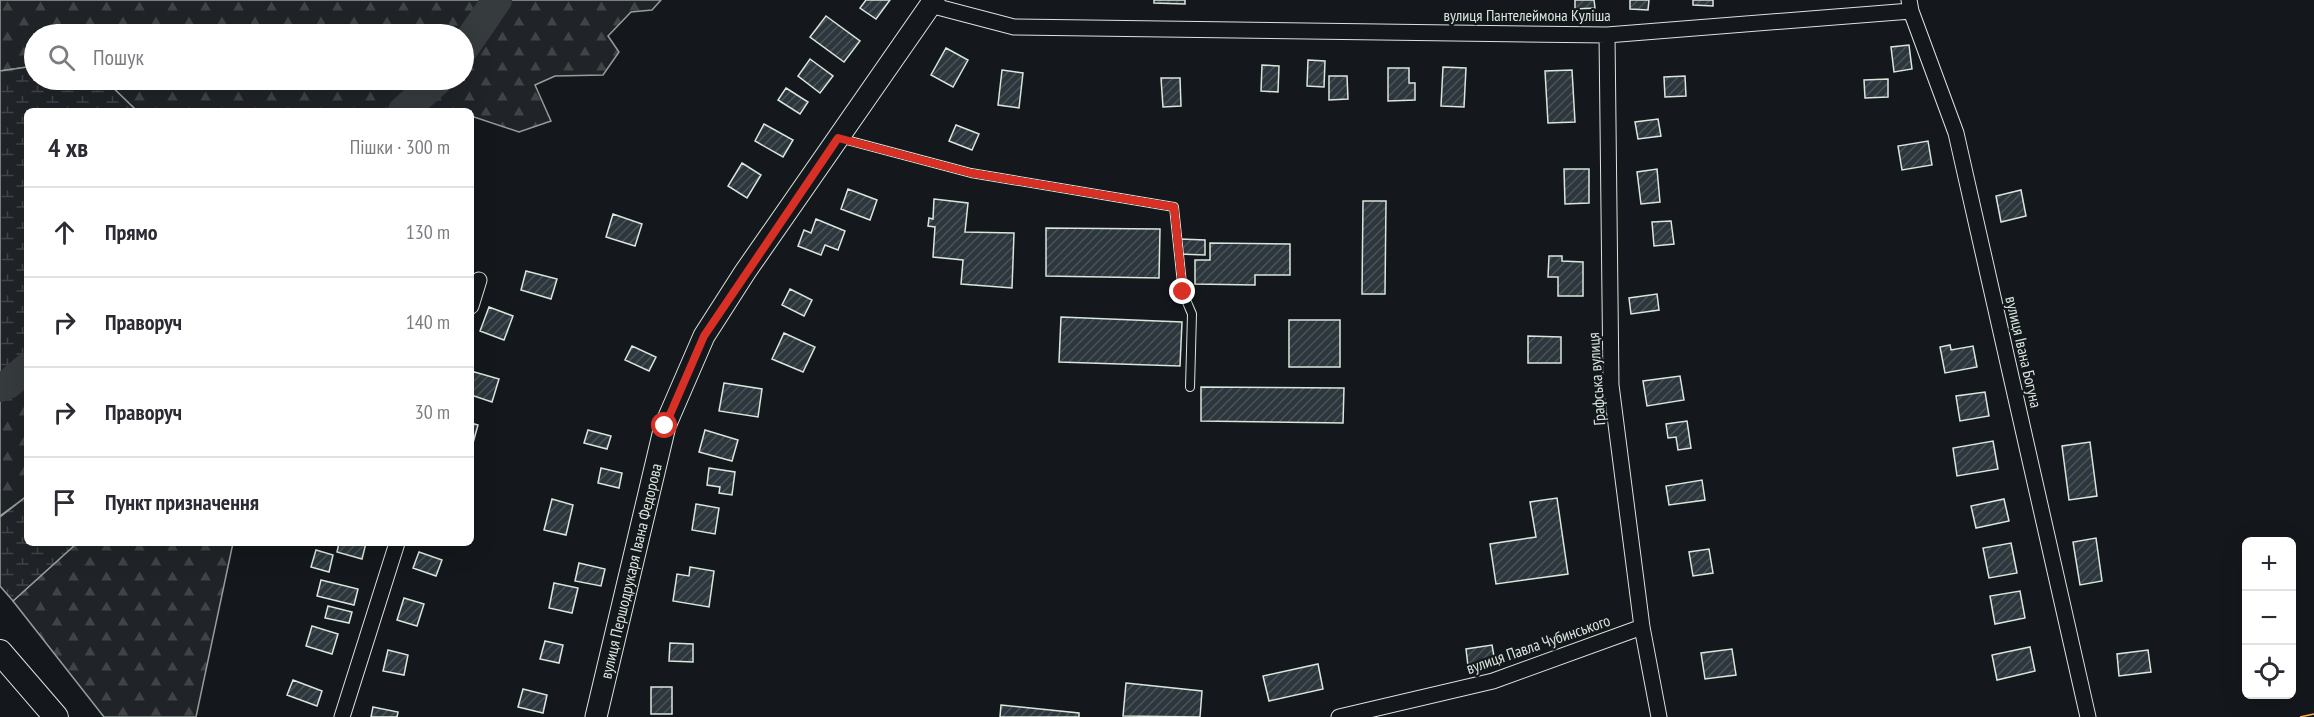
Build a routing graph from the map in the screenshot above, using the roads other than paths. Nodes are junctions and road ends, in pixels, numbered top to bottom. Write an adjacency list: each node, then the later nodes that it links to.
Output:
1 (932, 2): 3 (street, вулиця Пантелеймона Куліша); 4 (street, вулиця Першодрукаря Івана Федорова)
2 (1910, 6): 3 (street, вулиця Пантелеймона Куліша); 16 (street, вулиця Івана Богуна)
3 (1607, 35): 9 (street, Графська вулиця)
4 (838, 138): 7 (lane); 13 (street, вулиця Першодрукаря Івана Федорова)
5 (479, 280): 6 (street)
6 (474, 296)
7 (1190, 387)
8 (396, 546): 12 (street)
9 (1642, 627): 14 (street, вулиця Павла Чубинського); 15 (street, Графська вулиця)
10 (0, 652): 11 (main road)
11 (56, 717)
12 (342, 717)
13 (596, 717)
14 (1339, 717)
15 (1659, 717)
16 (2088, 717)

